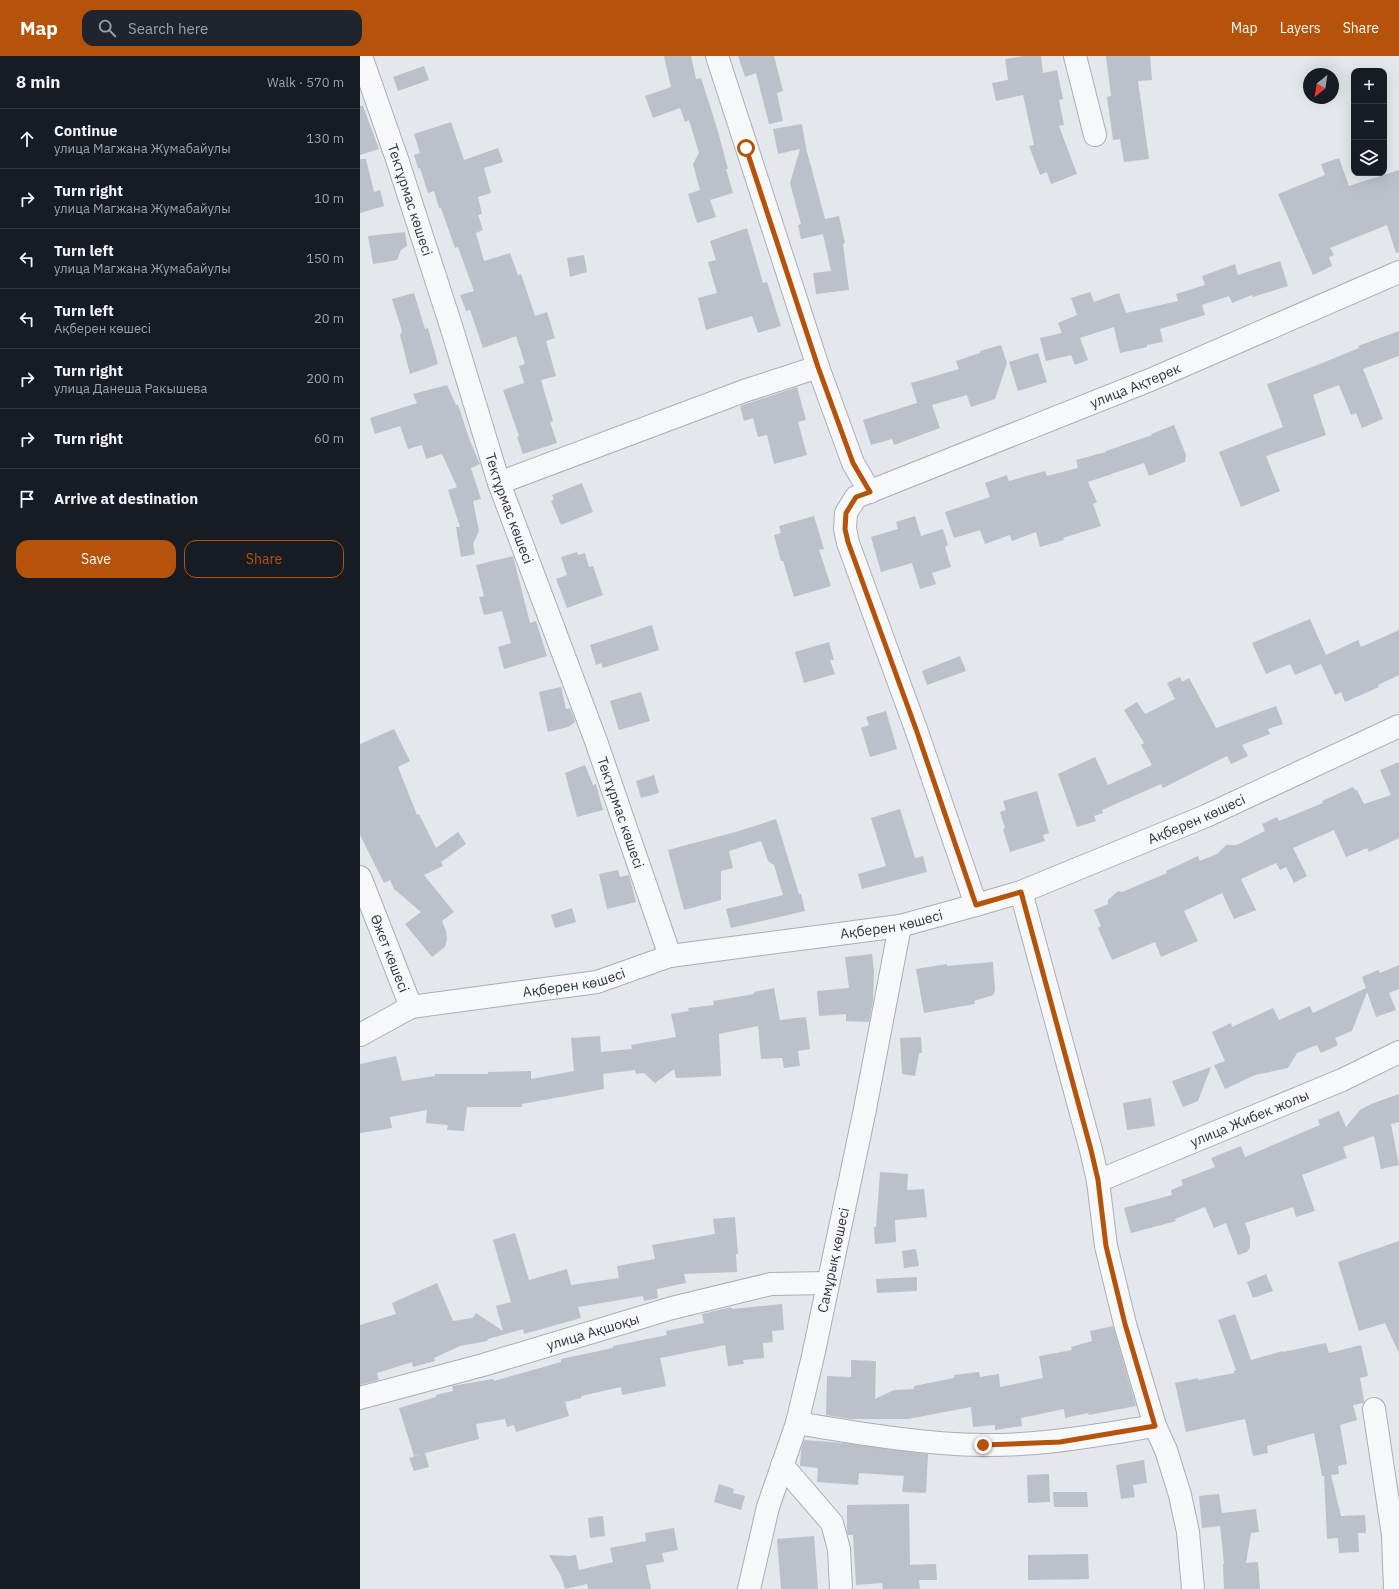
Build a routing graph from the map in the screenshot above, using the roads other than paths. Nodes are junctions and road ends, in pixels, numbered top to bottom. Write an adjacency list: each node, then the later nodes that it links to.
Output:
1 (361, 56): 7 (street, Тектұрмас көшесі)
2 (717, 56): 6 (street)
3 (1076, 56): 4 (street)
4 (1095, 135)
5 (1399, 272): 8 (street, улица Ақтерек)
6 (818, 367): 7 (street); 8 (street)
7 (499, 483): 14 (street, Тектұрмас көшесі)
8 (870, 492): 12 (street, улица Ақтерек)
9 (1399, 726): 11 (street, Ақберен көшесі)
10 (360, 877): 15 (street, Өжет көшесі)
11 (1021, 892): 12 (street, Ақберен көшесі); 18 (street)
12 (976, 905): 13 (street, Ақберен көшесі)
13 (900, 926): 14 (street, Ақберен көшесі); 19 (street, Самұрық көшесі)
14 (670, 956): 15 (street, Ақберен көшесі)
15 (411, 1007): 16 (street, Ақберен көшесі)
16 (360, 1035)
17 (1399, 1052): 18 (street, улица Жибек жолы)
18 (1098, 1180): 23 (street)
19 (828, 1283): 20 (street, улица Ақшоқы); 22 (street, Самұрық көшесі)
20 (360, 1398)
21 (1374, 1409): 25 (street)
22 (797, 1423): 23 (street); 24 (street, Самұрық көшесі)
23 (1155, 1426): 28 (street)
24 (782, 1465): 26 (street, Самұрық көшесі); 27 (street)
25 (1396, 1533): 29 (street)
26 (749, 1589)
27 (841, 1589)
28 (1193, 1589)
29 (1395, 1589)

